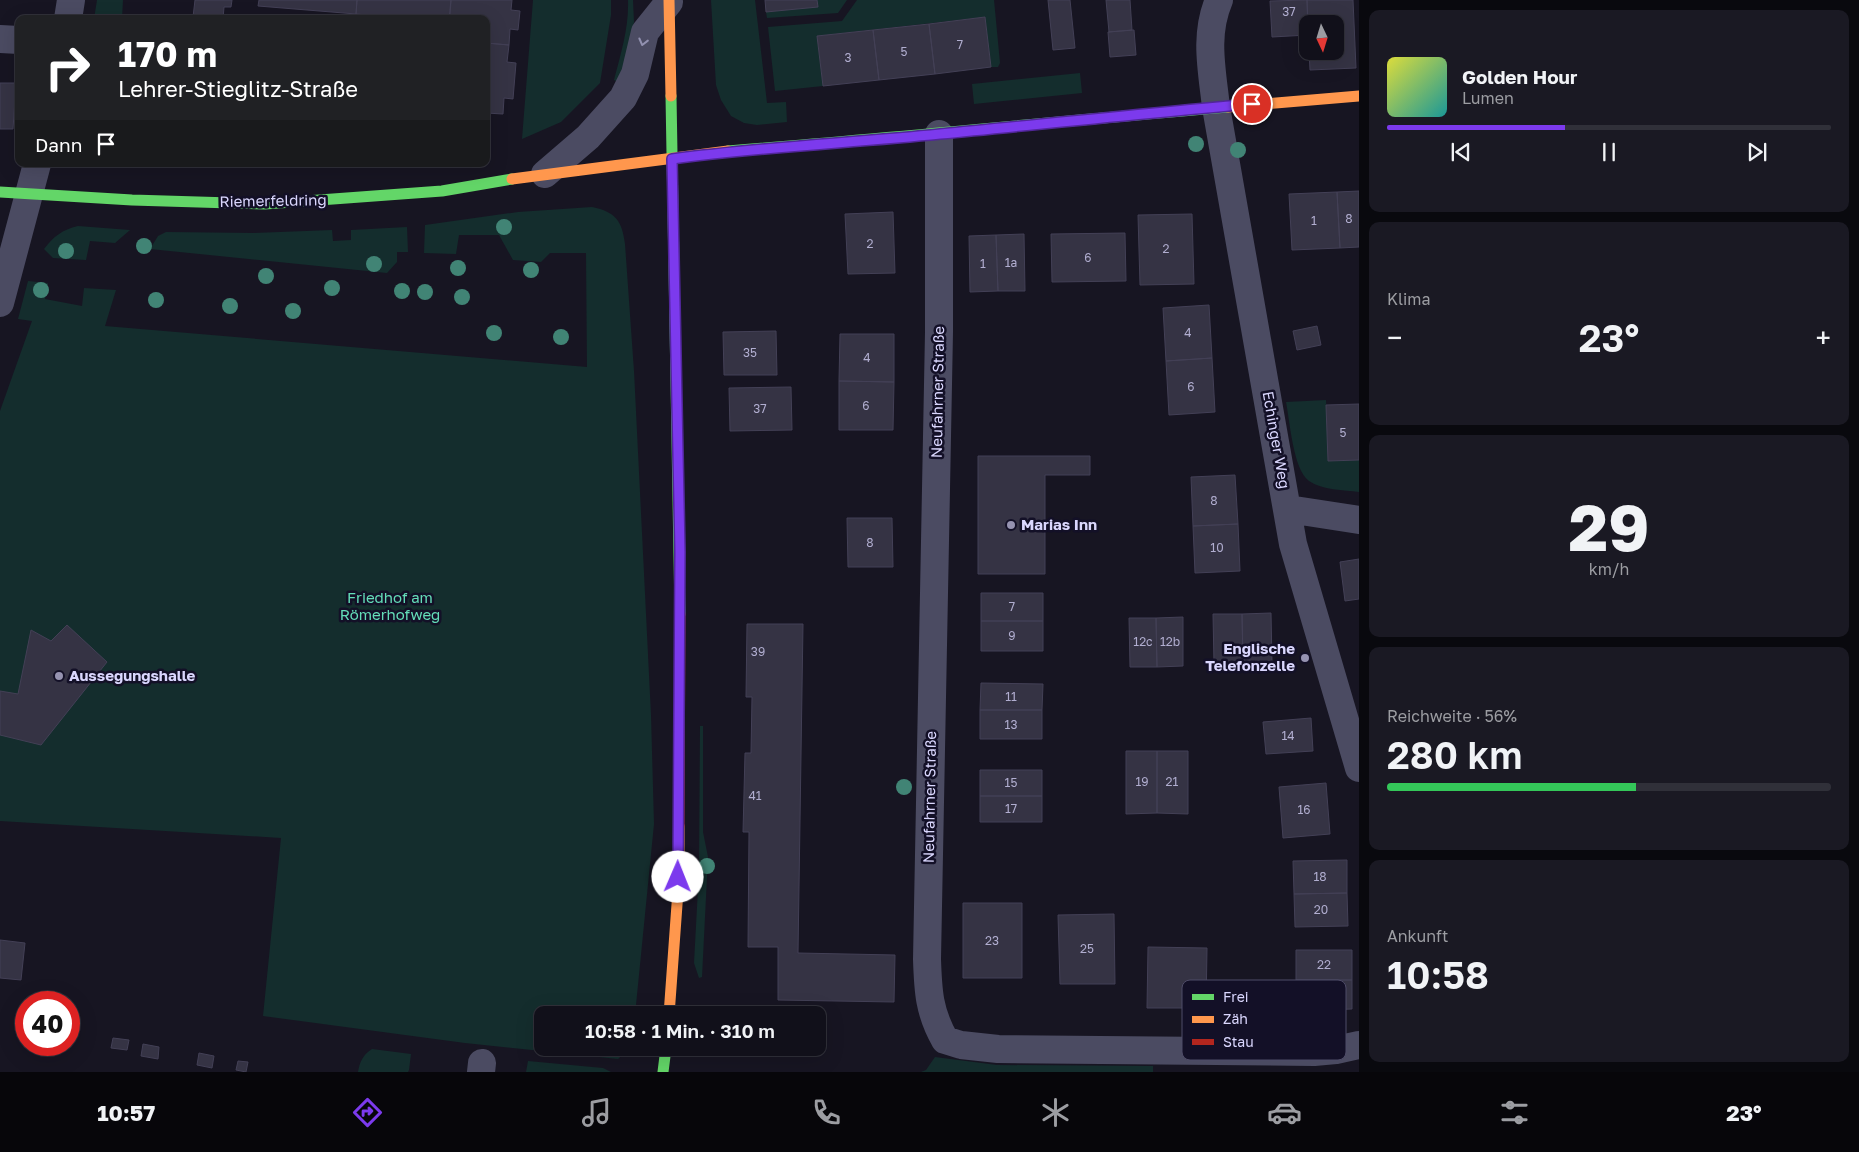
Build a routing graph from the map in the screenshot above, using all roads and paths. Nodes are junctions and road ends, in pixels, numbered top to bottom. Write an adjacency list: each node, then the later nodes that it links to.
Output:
1 (71, 0): 4 (street)
2 (1219, 0): 8 (street, Echinger Weg)
3 (669, 1): 10 (street); 12 (street, one-way to 12)
4 (69, 15)
5 (0, 39): 6 (street)
6 (15, 40)
7 (1359, 96): 8 (street, Riemerfeldring)
8 (1216, 107): 9 (street, Riemerfeldring); 16 (street, Echinger Weg)
9 (938, 134): 10 (street, Riemerfeldring); 22 (street, Neufahrner Straße)
10 (672, 159): 12 (street, Riemerfeldring); 19 (street)
11 (35, 167): 14 (street)
12 (545, 174): 14 (street, Riemerfeldring)
13 (0, 192): 14 (street, Riemerfeldring)
14 (30, 194): 15 (street)
15 (0, 303)
16 (1288, 509): 17 (street); 18 (street, Echinger Weg)
17 (1359, 520)
18 (1359, 768)
19 (670, 1006)
20 (1359, 1045): 21 (street, Neufahrner Straße)
21 (1346, 1048)
22 (1182, 1051)
23 (665, 1056): 24 (street)
24 (663, 1072)

